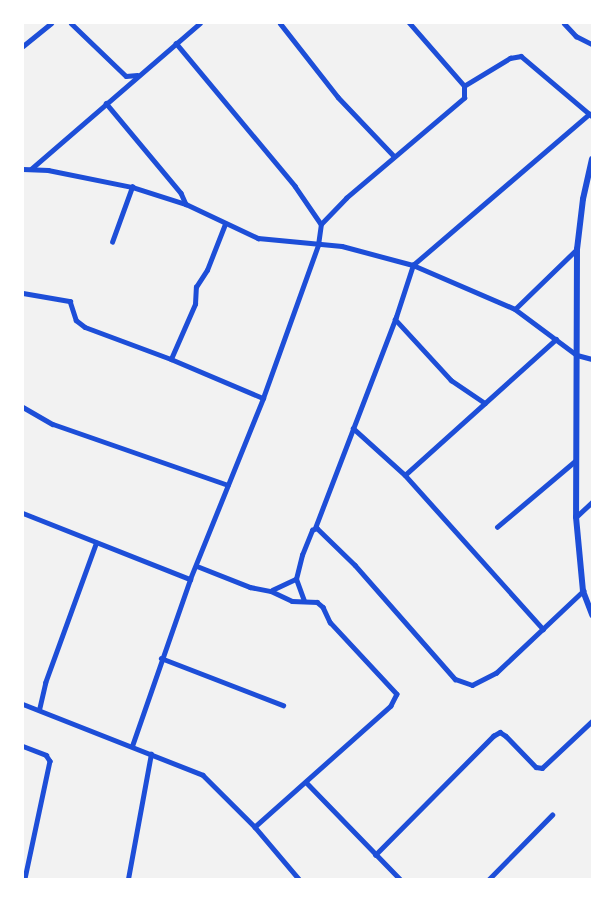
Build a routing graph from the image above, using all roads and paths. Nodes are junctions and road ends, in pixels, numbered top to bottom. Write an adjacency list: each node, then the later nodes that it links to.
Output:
1 (51, 23): 9 (street)
2 (71, 23): 10 (street)
3 (200, 23): 7 (street)
4 (280, 23): 14 (street)
5 (409, 23): 11 (street)
6 (564, 23): 8 (street)
7 (176, 43): 10 (street); 21 (street)
8 (592, 44)
9 (23, 46)
10 (138, 75): 12 (street)
11 (464, 86): 13 (street); 14 (street)
12 (106, 103): 17 (street); 19 (street)
13 (591, 115): 25 (street)
14 (394, 156): 21 (street)
15 (592, 159): 24 (street)
16 (23, 169): 17 (street)
17 (31, 169): 18 (street)
18 (132, 187): 19 (street); 22 (street)
19 (186, 204): 20 (street)
20 (225, 224): 23 (street); 31 (street)
21 (321, 224): 23 (street)
22 (112, 242)
23 (318, 245): 25 (street); 33 (street)
24 (577, 249): 27 (street); 30 (street)
25 (413, 265): 27 (street); 28 (street)
26 (23, 293): 31 (street)
27 (515, 309): 29 (street)
28 (395, 319): 34 (street); 36 (street)
29 (556, 339): 30 (street); 34 (street)
30 (577, 355): 32 (street); 37 (street)
31 (171, 359): 33 (street)
32 (592, 359)
33 (263, 398): 39 (street)
34 (485, 403): 38 (street)
35 (23, 407): 39 (street)
36 (353, 428): 38 (street); 44 (street)
37 (576, 460): 42 (street); 43 (street)
38 (405, 475): 53 (street)
39 (228, 485): 46 (street)
40 (592, 502): 42 (street)
41 (23, 513): 45 (street)
42 (576, 517): 50 (street)
43 (497, 527)
44 (315, 528): 48 (street); 53 (street)
45 (96, 543): 47 (street); 57 (street)
46 (197, 566): 47 (street); 49 (street)
47 (190, 579): 54 (street)
48 (296, 579): 49 (street); 51 (street)
49 (271, 591): 51 (street)
50 (583, 591): 52 (street); 53 (street)
51 (304, 601): 62 (street)
52 (592, 615)
53 (543, 629)
54 (161, 658): 56 (street); 60 (street)
55 (23, 704): 57 (street)
56 (283, 705)
57 (39, 710): 60 (street)
58 (592, 721): 67 (street)
59 (23, 746): 66 (street)
60 (132, 746): 61 (street)
61 (151, 754): 64 (street); 69 (street)
62 (307, 783): 64 (street); 67 (street)
63 (552, 815): 72 (street)
64 (255, 827): 70 (street)
65 (23, 852): 66 (street)
66 (30, 855): 68 (street)
67 (375, 855): 71 (street)
68 (25, 879)
69 (128, 879)
70 (299, 879)
71 (400, 879)
72 (489, 879)

